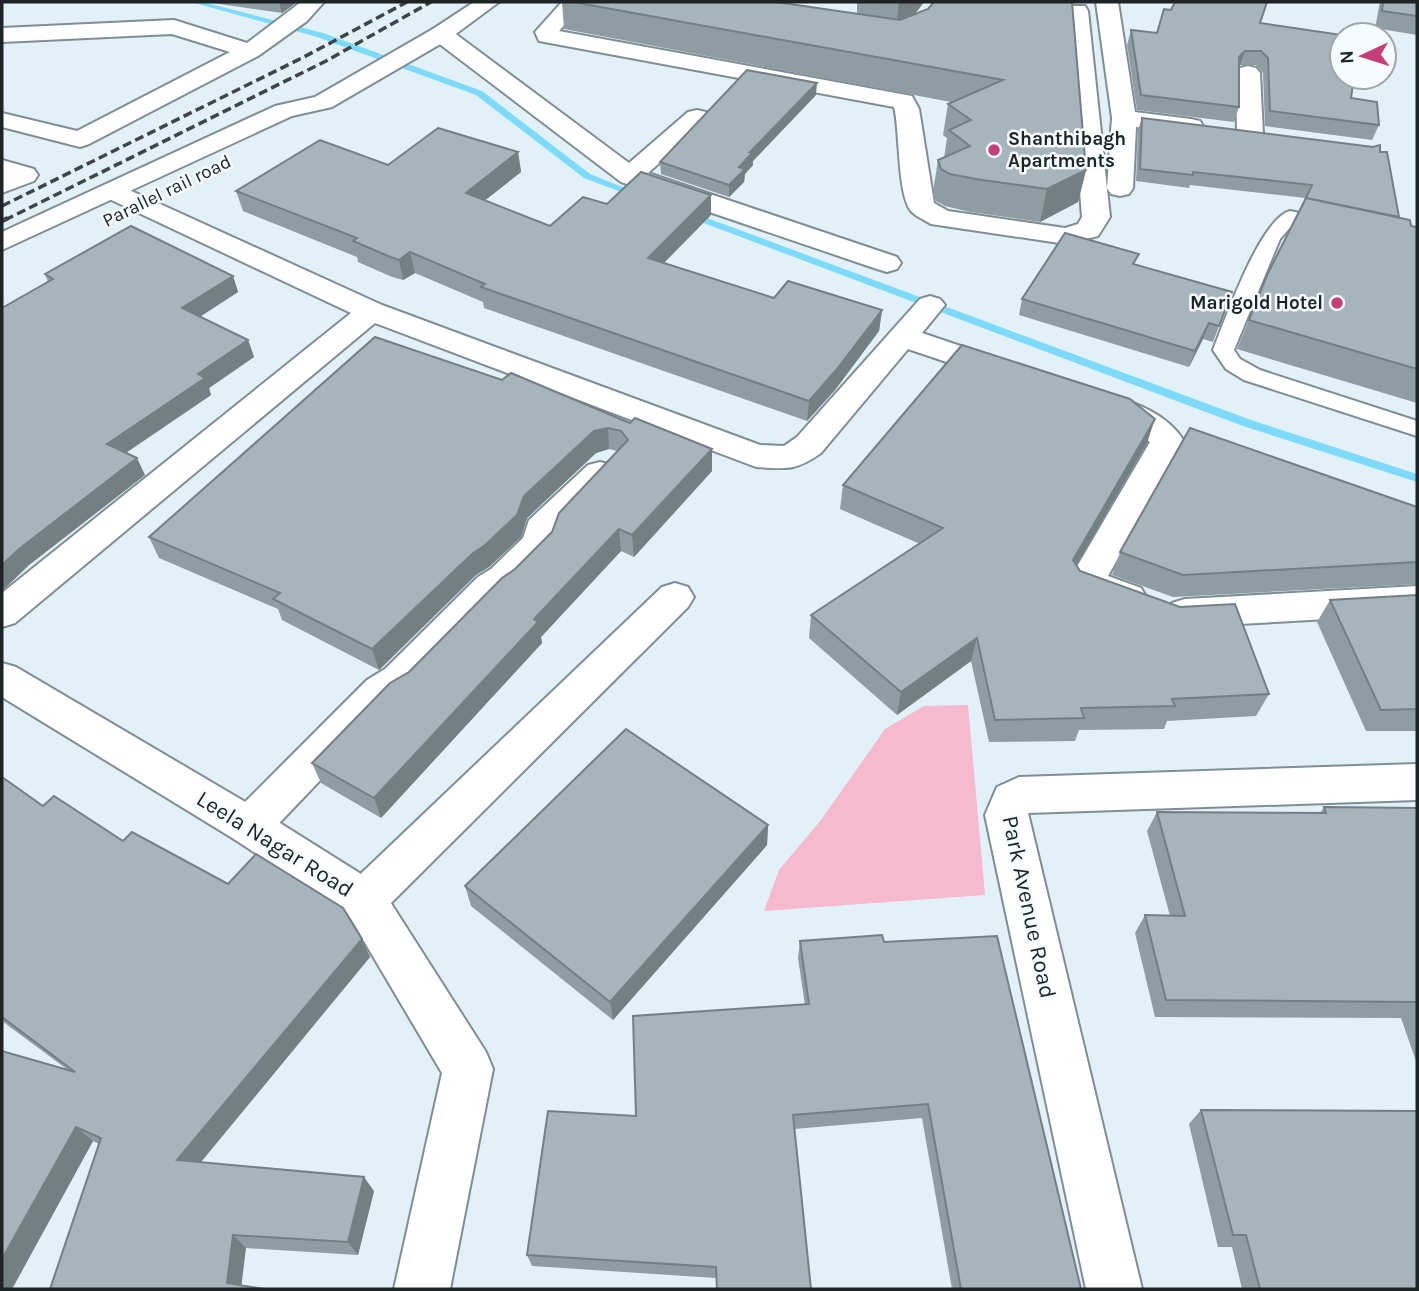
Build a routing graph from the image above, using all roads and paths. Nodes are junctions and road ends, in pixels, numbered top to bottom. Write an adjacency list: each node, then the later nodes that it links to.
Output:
1 (488, 2): 7 (street, Parallel rail road)
2 (571, 2): 11 (street)
3 (1108, 8): 6 (street); 10 (street)
4 (306, 9): 9 (street)
5 (1051, 9): 6 (street)
6 (1077, 11): 11 (street)
7 (441, 34): 19 (street); 22 (street, Parallel rail road)
8 (2, 35): 9 (street)
9 (250, 51): 15 (street)
10 (1116, 63): 11 (street); 14 (street)
11 (1082, 67)
12 (1248, 73): 16 (street)
13 (697, 117): 19 (street)
14 (1124, 118): 16 (street); 21 (street)
15 (2, 120)
16 (1251, 134): 17 (street)
17 (1277, 137)
18 (2, 168): 20 (street)
19 (630, 176): 25 (street)
20 (2, 186)
21 (1120, 188)
22 (128, 198): 24 (street, Parallel rail road); 26 (street, Parallel rail road); 28 (street)
23 (1353, 230): 32 (lane)
24 (2, 242)
25 (887, 263)
26 (2, 267)
27 (930, 305): 29 (street)
28 (371, 311): 29 (street); 36 (street)
29 (902, 337): 30 (street)
30 (1031, 380)
31 (1082, 397): 35 (street)
32 (1417, 429)
33 (610, 463): 39 (street)
34 (675, 597): 40 (street)
35 (1417, 600)
36 (2, 613)
37 (2, 678): 39 (street, Leela Nagar Road)
38 (1417, 782): 42 (street, Park Avenue Road)
39 (249, 826): 40 (street, Leela Nagar Road)
40 (364, 900): 41 (street, Leela Nagar Road)
41 (422, 1289)
42 (1114, 1289)

